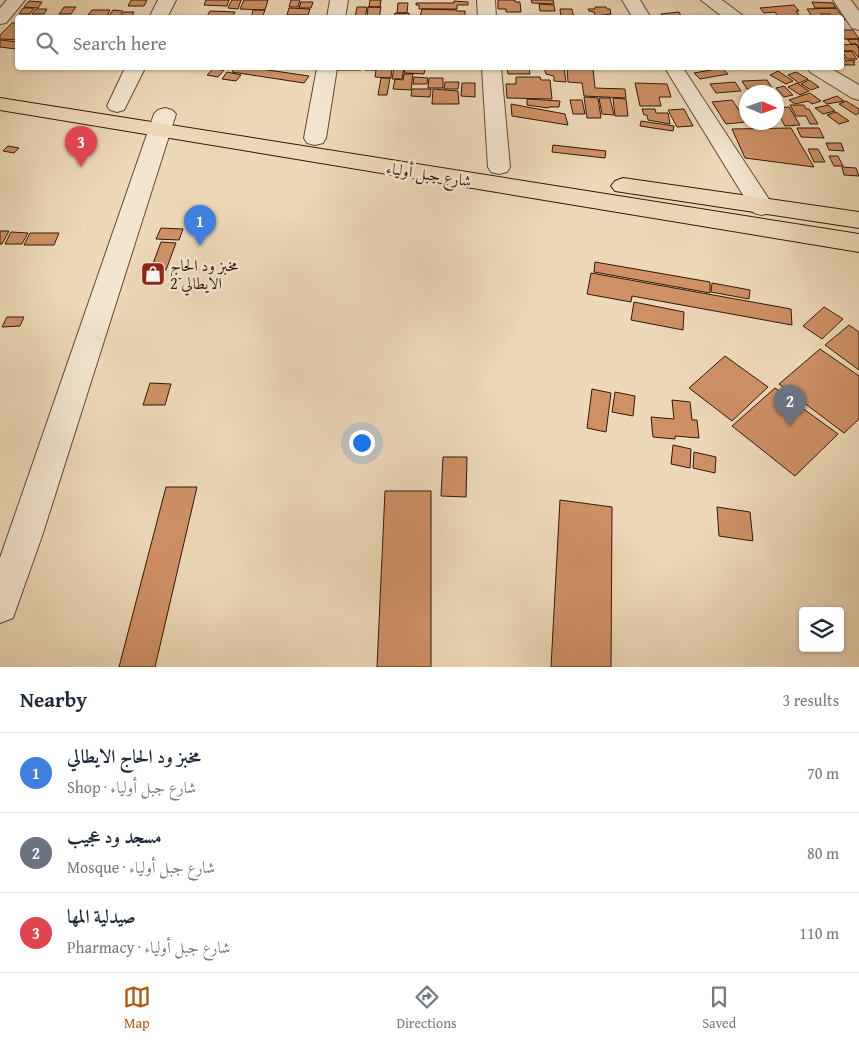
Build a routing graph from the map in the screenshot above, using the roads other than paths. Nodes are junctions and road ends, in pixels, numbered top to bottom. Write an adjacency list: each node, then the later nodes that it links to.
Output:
1 (16, 0): 13 (street)
2 (167, 0): 8 (street)
3 (339, 0): 9 (street)
4 (486, 0): 10 (street)
5 (631, 0): 11 (street)
6 (710, 0): 12 (street)
7 (842, 0): 14 (street)
8 (160, 15)
9 (336, 15)
10 (487, 15)
11 (640, 15)
12 (732, 15)
13 (0, 19)
14 (859, 24)
15 (134, 70): 23 (street)
16 (327, 70): 25 (street)
17 (491, 70): 26 (street)
18 (675, 70): 27 (street)
19 (821, 70): 21 (street)
20 (0, 87): 23 (main road, شارع جبل أولياء)
21 (857, 89)
22 (0, 104): 24 (main road, شارع جبل أولياء)
23 (117, 106): 24 (main road, شارع جبل أولياء)
24 (162, 122): 25 (main road, شارع جبل أولياء); 29 (main road, شارع جبل أولياء); 30 (street)
25 (316, 138): 26 (main road, شارع جبل أولياء)
26 (498, 167): 27 (main road, شارع جبل أولياء)
27 (762, 207): 28 (main road, شارع جبل أولياء)
28 (859, 220)
29 (859, 243)
30 (13, 535): 31 (street)
31 (0, 605)

